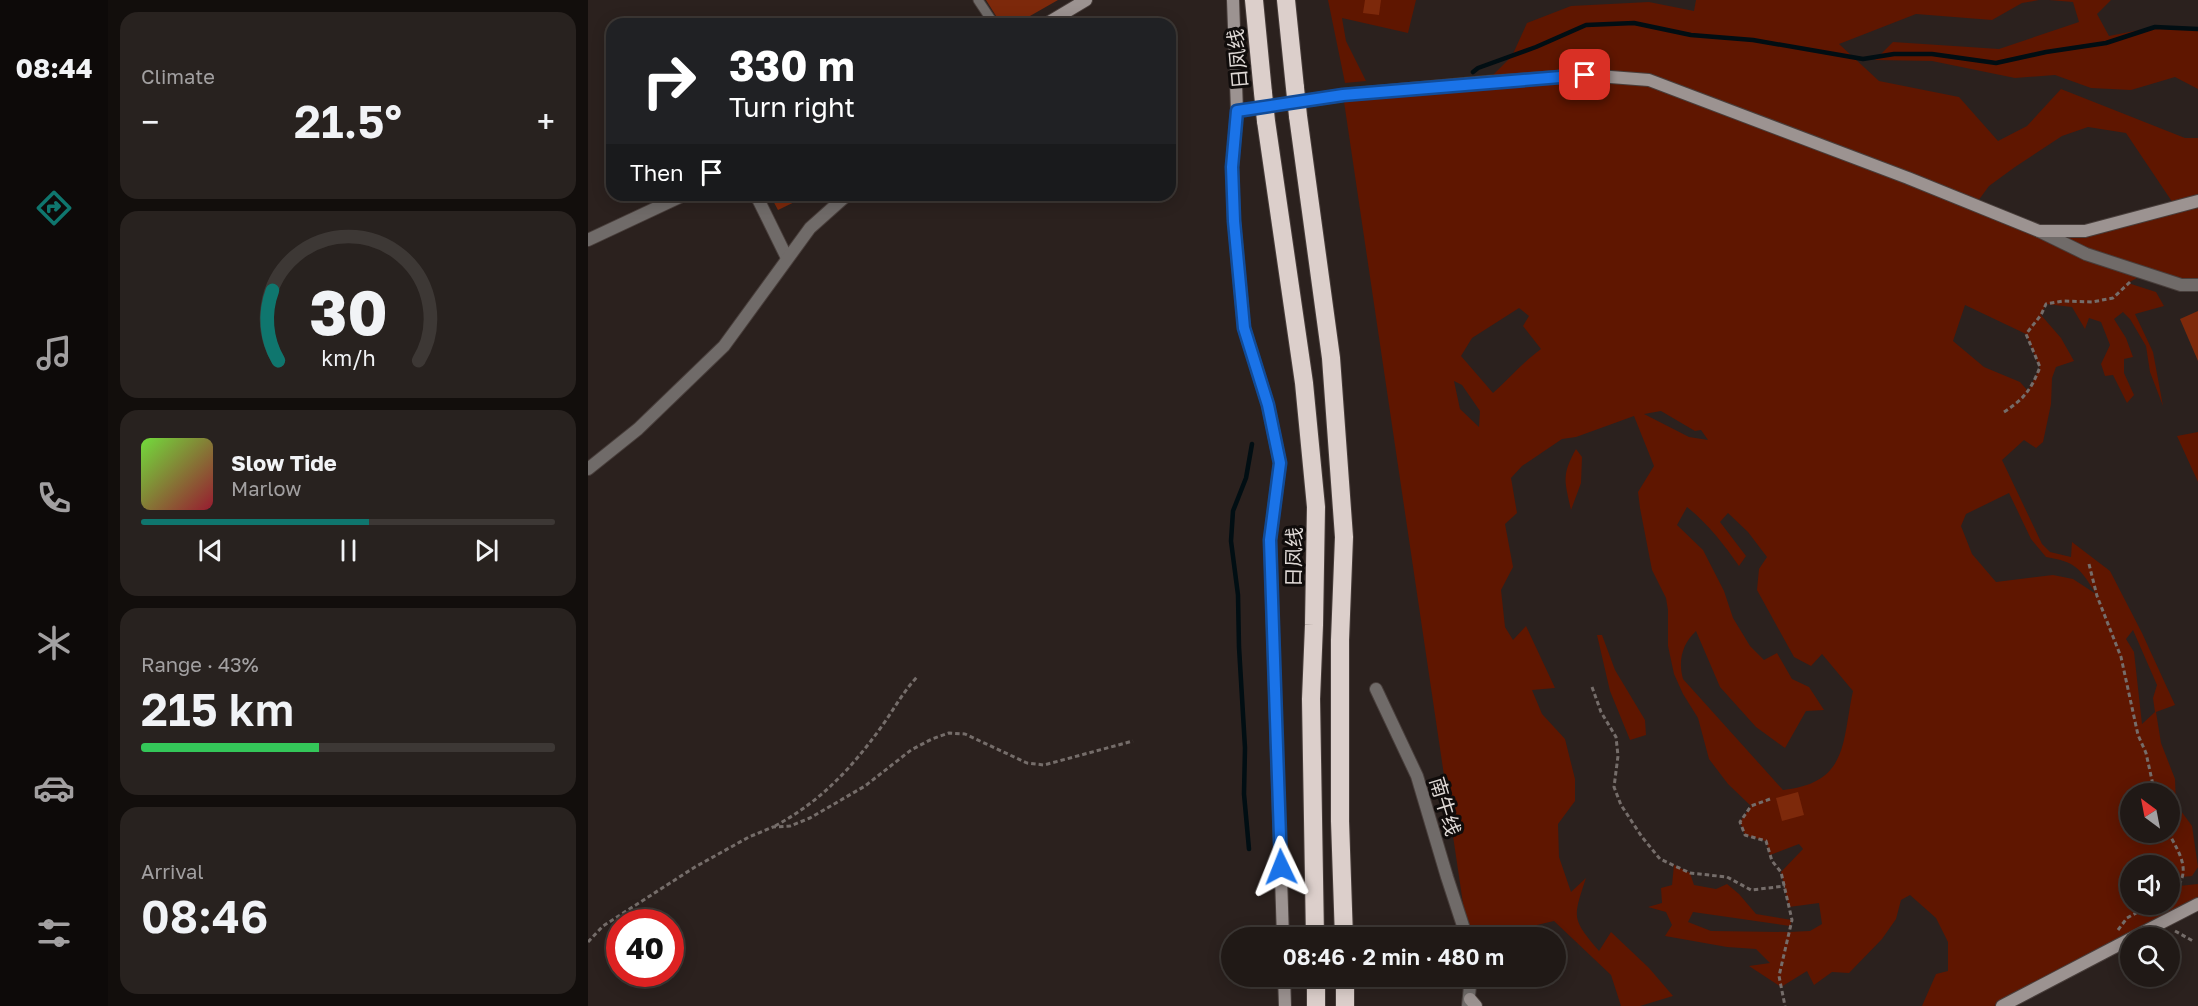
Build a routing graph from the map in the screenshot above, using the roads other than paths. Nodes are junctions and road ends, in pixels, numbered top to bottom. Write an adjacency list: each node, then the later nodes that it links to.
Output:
1 (978, 0): 6 (lane)
2 (1086, 0): 7 (street)
3 (1233, 0): 8 (street)
4 (1254, 0): 21 (highway, 日凤线, bridge)
5 (1286, 0): 22 (highway, bridge)
6 (990, 18)
7 (1056, 18)
8 (1237, 111): 13 (street); 20 (street)
9 (671, 201): 14 (street)
10 (759, 201): 15 (street)
11 (841, 201): 15 (street)
12 (2198, 201): 13 (street)
13 (2039, 231): 16 (street)
14 (588, 240)
15 (787, 258): 17 (street)
16 (2198, 285)
17 (588, 469)
18 (1376, 689): 23 (street, 南牛线)
19 (2198, 904): 24 (street)
20 (1283, 927)
21 (1316, 927)
22 (1344, 927)
23 (1463, 927)
24 (2153, 927)
25 (2120, 944): 34 (street)
26 (1284, 987): 31 (street)
27 (1316, 987): 32 (highway)
28 (1346, 987): 33 (highway)
29 (1471, 987): 30 (street)
30 (1471, 1004)
31 (1285, 1006)
32 (1316, 1006)
33 (1345, 1006)
34 (2002, 1006)

